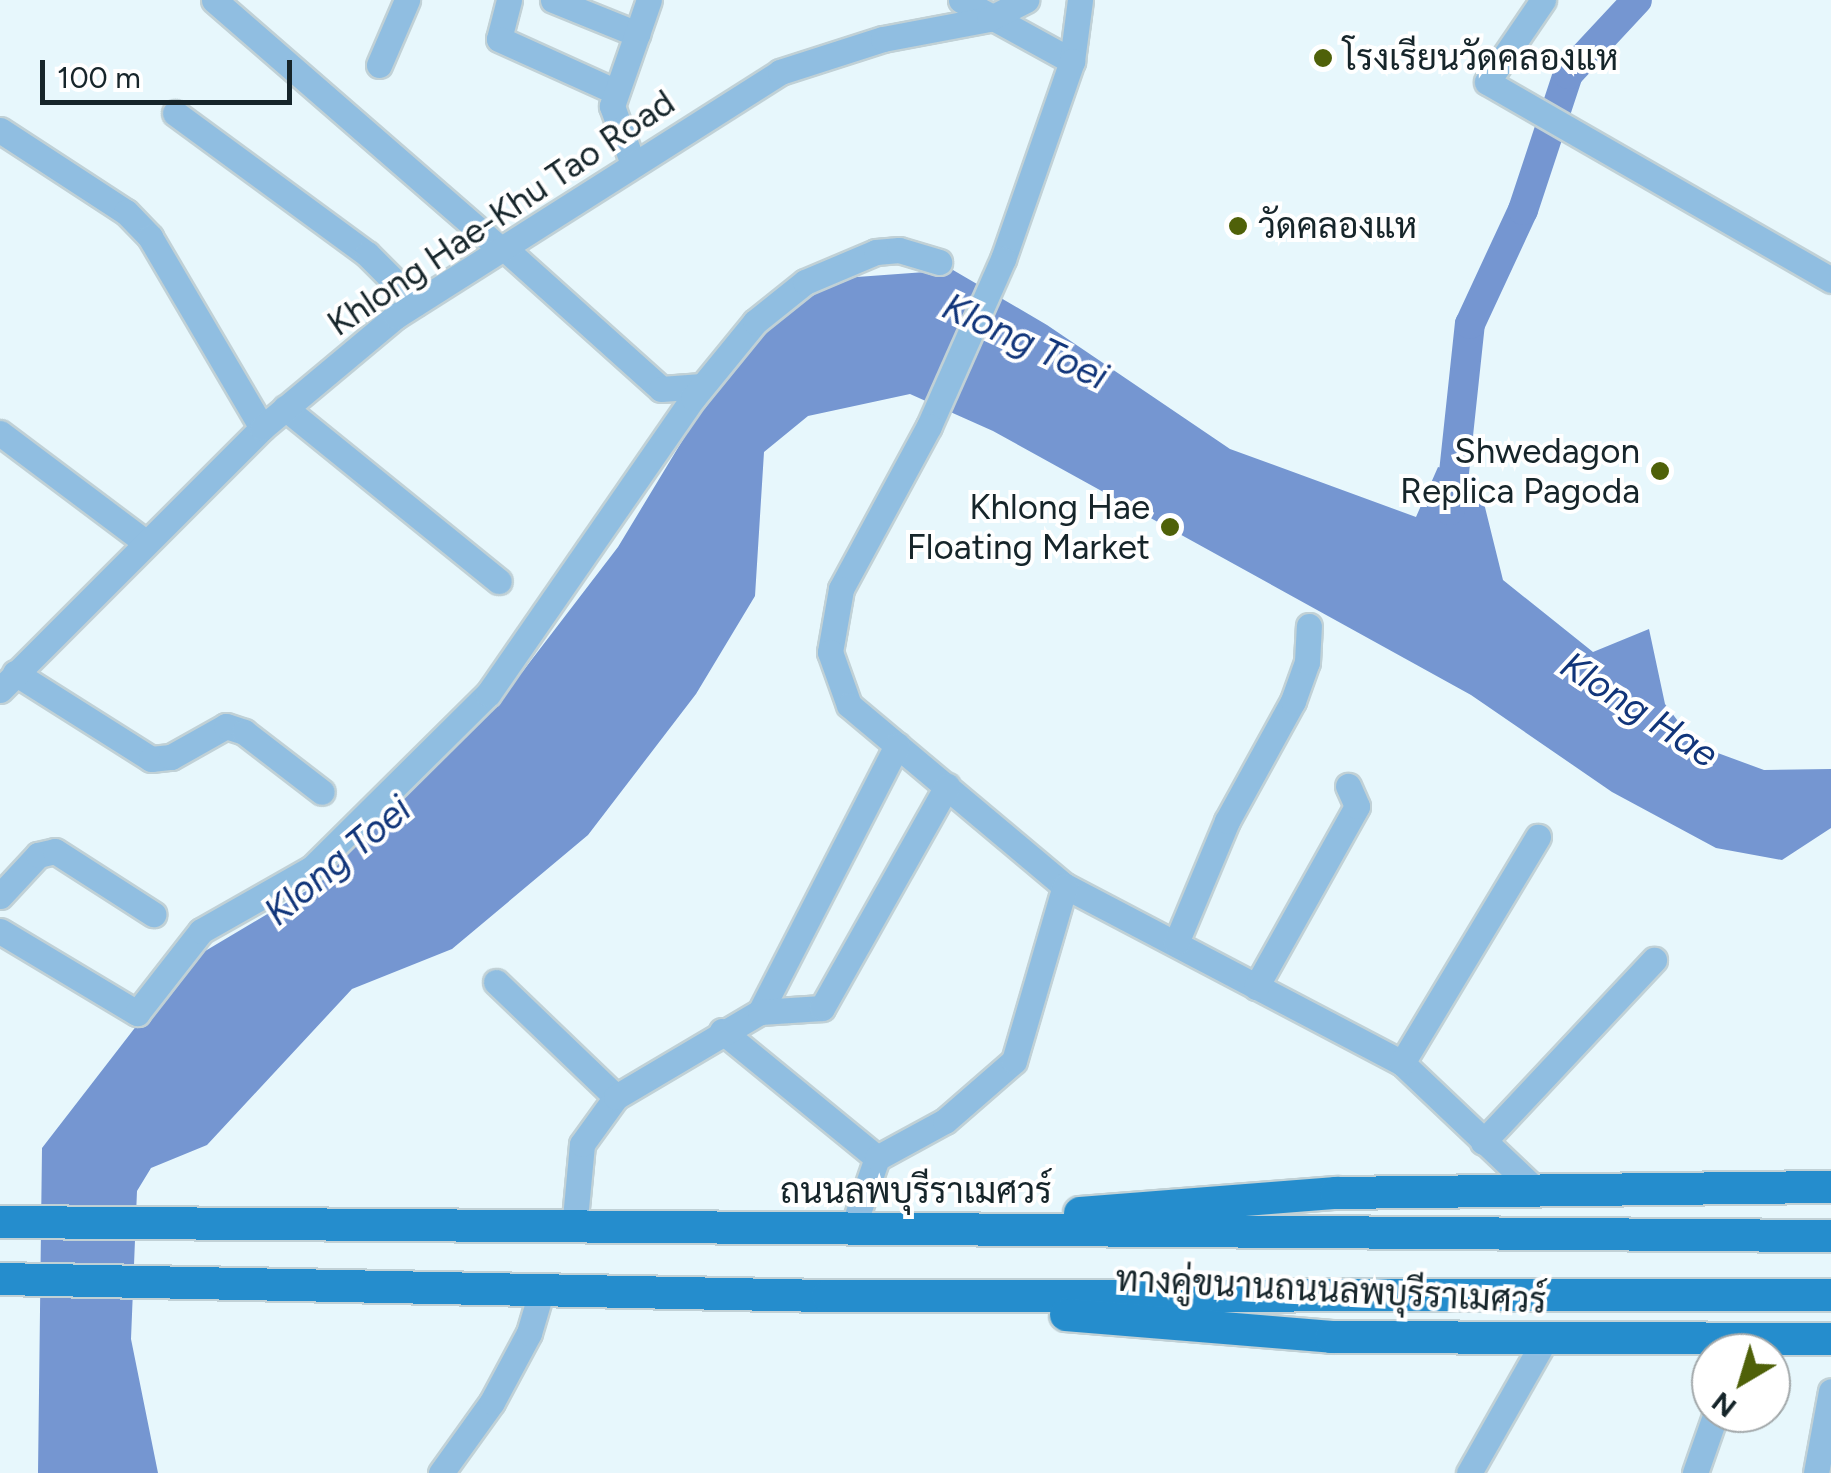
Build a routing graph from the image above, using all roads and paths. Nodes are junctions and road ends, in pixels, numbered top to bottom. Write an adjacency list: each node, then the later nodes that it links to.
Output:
1 (214, 0): 18 (street)
2 (407, 0): 13 (street)
3 (510, 0): 14 (street)
4 (554, 0): 11 (street)
5 (648, 0): 11 (street)
6 (960, 0): 10 (street)
7 (1026, 0): 10 (street, Khlong Hae-Khu Tao Road)
8 (1080, 0): 12 (street)
9 (1543, 0): 20 (street)
10 (990, 19): 12 (street); 17 (street, Khlong Hae-Khu Tao Road)
11 (636, 34): 14 (street)
12 (1072, 61): 30 (street)
13 (379, 66)
14 (614, 91): 17 (street)
15 (175, 113): 21 (street)
16 (0, 130): 24 (street)
17 (634, 164): 18 (street, Khlong Hae-Khu Tao Road)
18 (501, 248): 21 (street, Khlong Hae-Khu Tao Road); 22 (street)
19 (939, 262): 22 (street)
20 (1831, 280)
21 (416, 303): 23 (street, Khlong Hae-Khu Tao Road)
22 (702, 386): 38 (street)
23 (285, 408): 24 (street, Khlong Hae-Khu Tao Road); 27 (street)
24 (262, 428): 26 (street, Khlong Hae-Khu Tao Road)
25 (0, 433): 26 (street)
26 (145, 542): 29 (street, Khlong Hae-Khu Tao Road)
27 (499, 581)
28 (1309, 626): 39 (street)
29 (8, 682): 33 (street)
30 (898, 745): 31 (street); 43 (street)
31 (946, 786): 35 (street); 43 (street)
32 (1348, 786): 42 (street)
33 (322, 792)
34 (1538, 836): 45 (street)
35 (1065, 886): 39 (street); 48 (street)
36 (0, 896): 37 (street)
37 (153, 914)
38 (0, 931)
39 (1176, 943): 42 (street)
40 (1654, 960): 47 (street)
41 (496, 982): 46 (street)
42 (1256, 987): 45 (street)
43 (760, 1012): 44 (street)
44 (722, 1032): 46 (street); 48 (street)
45 (1402, 1063): 47 (street)
46 (616, 1097): 52 (street)
47 (1483, 1142): 50 (street)
48 (877, 1158): 53 (street)
49 (1831, 1187): 50 (main road, ทางคู่ขนานถนนลพบุรีราเมศวร์)
50 (1537, 1191): 53 (main road, ทางคู่ขนานถนนลพบุรีราเมศวร์)
51 (0, 1222): 52 (main road, ถนนลพบุรีราเมศวร์)
52 (574, 1229): 53 (main road, ถนนลพบุรีราเมศวร์)
53 (852, 1230): 54 (main road, ถนนลพบุรีราเมศวร์)
54 (1831, 1236)
55 (0, 1279): 56 (main road)
56 (542, 1289): 58 (main road); 65 (street)
57 (1831, 1295): 58 (main road)
58 (828, 1296): 60 (main road, ทางคู่ขนานถนนลพบุรีราเมศวร์)
59 (1831, 1339): 61 (main road, ทางคู่ขนานถนนลพบุรีราเมศวร์)
60 (1543, 1342): 62 (main road, ทางคู่ขนานถนนลพบุรีราเมศวร์); 66 (street)
61 (1791, 1342)
62 (1691, 1345)
63 (1831, 1391): 68 (street)
64 (1709, 1433): 67 (street)
65 (441, 1473)
66 (1469, 1473)
67 (1695, 1473)
68 (1816, 1473)

